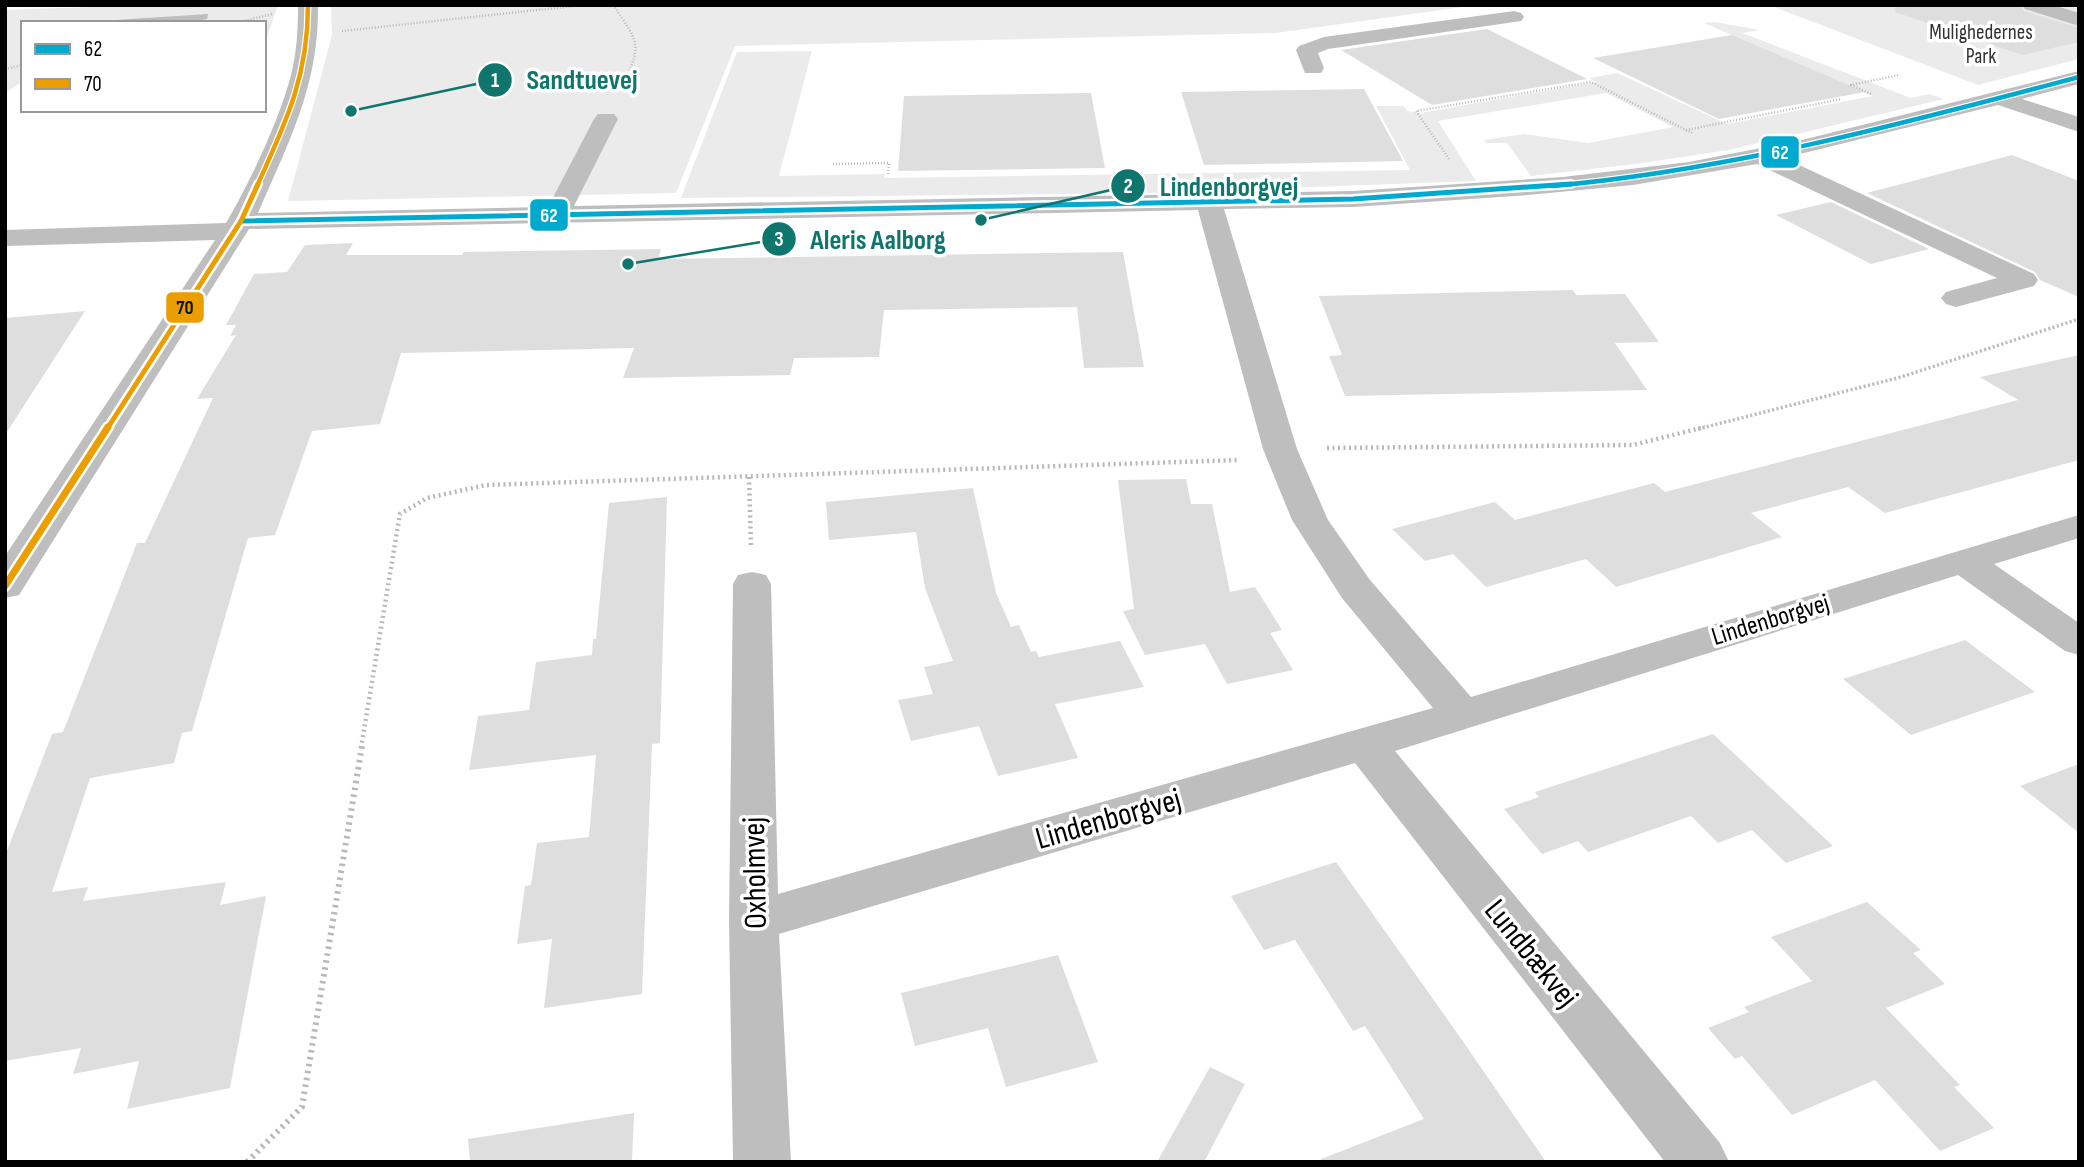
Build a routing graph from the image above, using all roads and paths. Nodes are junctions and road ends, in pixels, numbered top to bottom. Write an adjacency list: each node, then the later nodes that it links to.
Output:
1 (308, 5): 7 (street)
2 (584, 5): 7 (path)
3 (613, 5): 14 (path)
4 (2032, 5): 6 (street)
5 (1514, 17): 8 (street)
6 (2079, 20)
7 (307, 34): 21 (street)
8 (1313, 68)
9 (1899, 75): 11 (path)
10 (2079, 77): 12 (street)
11 (1858, 96)
12 (1998, 98): 15 (street); 17 (street)
13 (1845, 99): 16 (path)
14 (606, 119): 20 (street)
15 (2079, 125)
16 (1685, 130): 17 (path); 18 (path)
17 (1751, 158): 18 (street); 23 (street)
18 (1471, 192): 19 (street)
19 (1209, 202): 20 (street); 25 (street)
20 (557, 215): 21 (street)
21 (238, 226): 22 (street); 30 (street)
22 (5, 238)
23 (1956, 298)
24 (2079, 319): 25 (path)
25 (1282, 454): 26 (path); 32 (street)
26 (748, 477): 29 (path); 35 (path)
27 (2079, 526): 28 (street, Lindenborgvej)
28 (1962, 561): 31 (street); 32 (street, Lindenborgvej)
29 (752, 584): 34 (street, Oxholmvej)
30 (5, 586)
31 (2079, 642)
32 (1461, 713): 33 (street, Lindenborgvej)
33 (1364, 744): 34 (street, Lindenborgvej); 37 (street, Lundbækvej)
34 (754, 921): 36 (street, Oxholmvej)
35 (247, 1162)
36 (762, 1162)
37 (1700, 1162)

